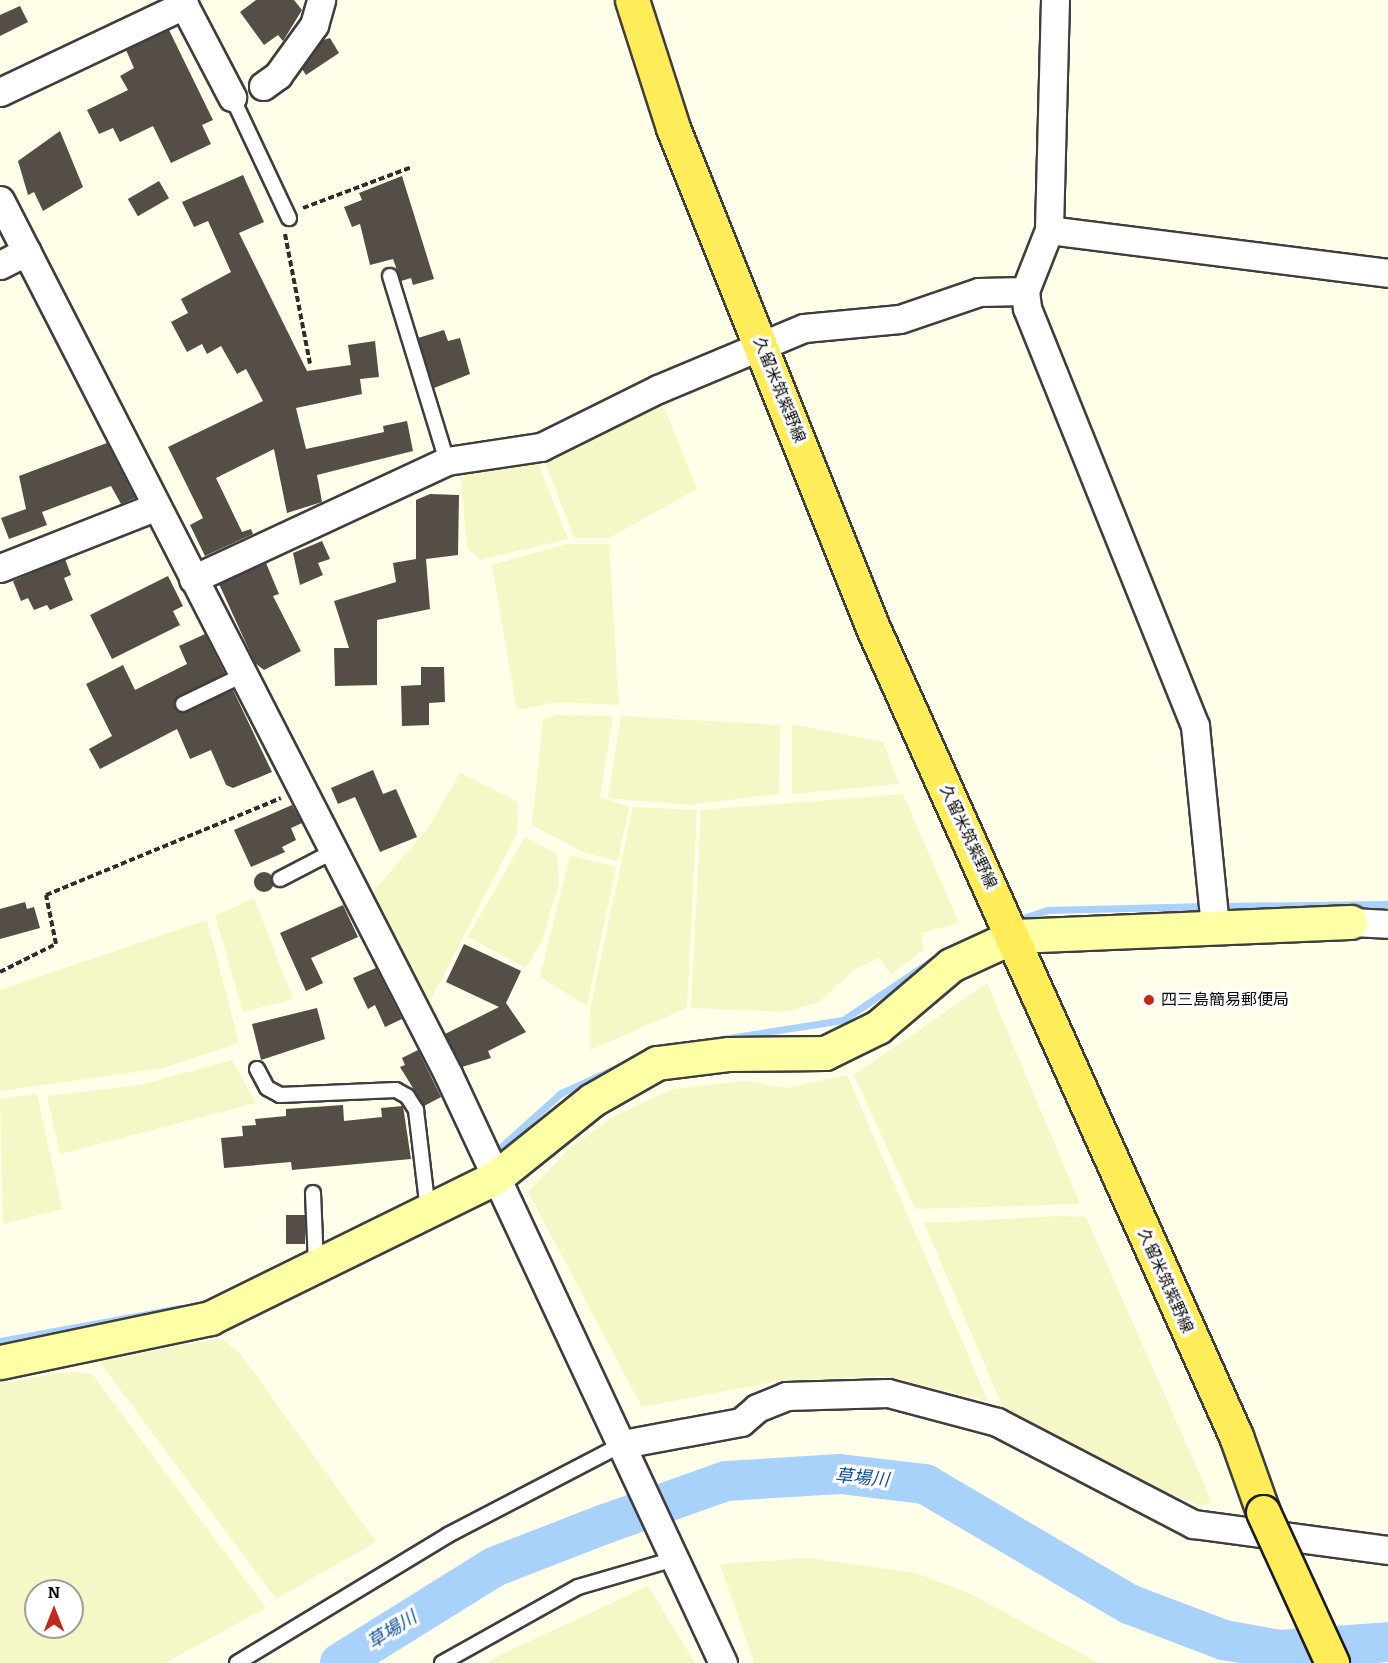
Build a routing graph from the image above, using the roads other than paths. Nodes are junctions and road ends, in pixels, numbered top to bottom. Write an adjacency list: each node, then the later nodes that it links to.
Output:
1 (321, 0): 4 (street)
2 (632, 0): 15 (main road, 久留米筑紫野線)
3 (1055, 0): 9 (street)
4 (263, 86)
5 (0, 92): 6 (street)
6 (232, 97): 8 (lane)
7 (0, 200): 10 (street)
8 (289, 218)
9 (1049, 230): 12 (street); 14 (street)
10 (27, 251): 11 (street); 17 (street)
11 (0, 265)
12 (1388, 273)
13 (390, 276): 16 (lane)
14 (1025, 291): 15 (street); 26 (street)
15 (761, 345): 16 (street); 27 (main road, 久留米筑紫野線)
16 (447, 461): 19 (street)
17 (155, 507): 18 (street); 19 (street)
18 (0, 568)
19 (193, 579): 20 (street)
20 (243, 675): 21 (lane); 22 (street)
21 (183, 704)
22 (334, 851): 23 (lane); 29 (street)
23 (280, 879)
24 (1351, 922): 25 (street); 26 (street)
25 (1388, 924)
26 (1215, 928): 27 (street)
27 (1014, 936): 29 (street); 40 (main road, 久留米筑紫野線, bridge)
28 (257, 1069): 31 (lane)
29 (495, 1178): 31 (street); 34 (street)
30 (313, 1193): 32 (lane)
31 (429, 1214): 32 (street)
32 (317, 1268): 33 (street)
33 (0, 1362)
34 (626, 1450): 35 (street); 36 (street); 37 (lane)
35 (1388, 1550)
36 (676, 1554): 38 (lane); 39 (street)
37 (237, 1663)
38 (442, 1663)
39 (723, 1663)
40 (1332, 1663)

